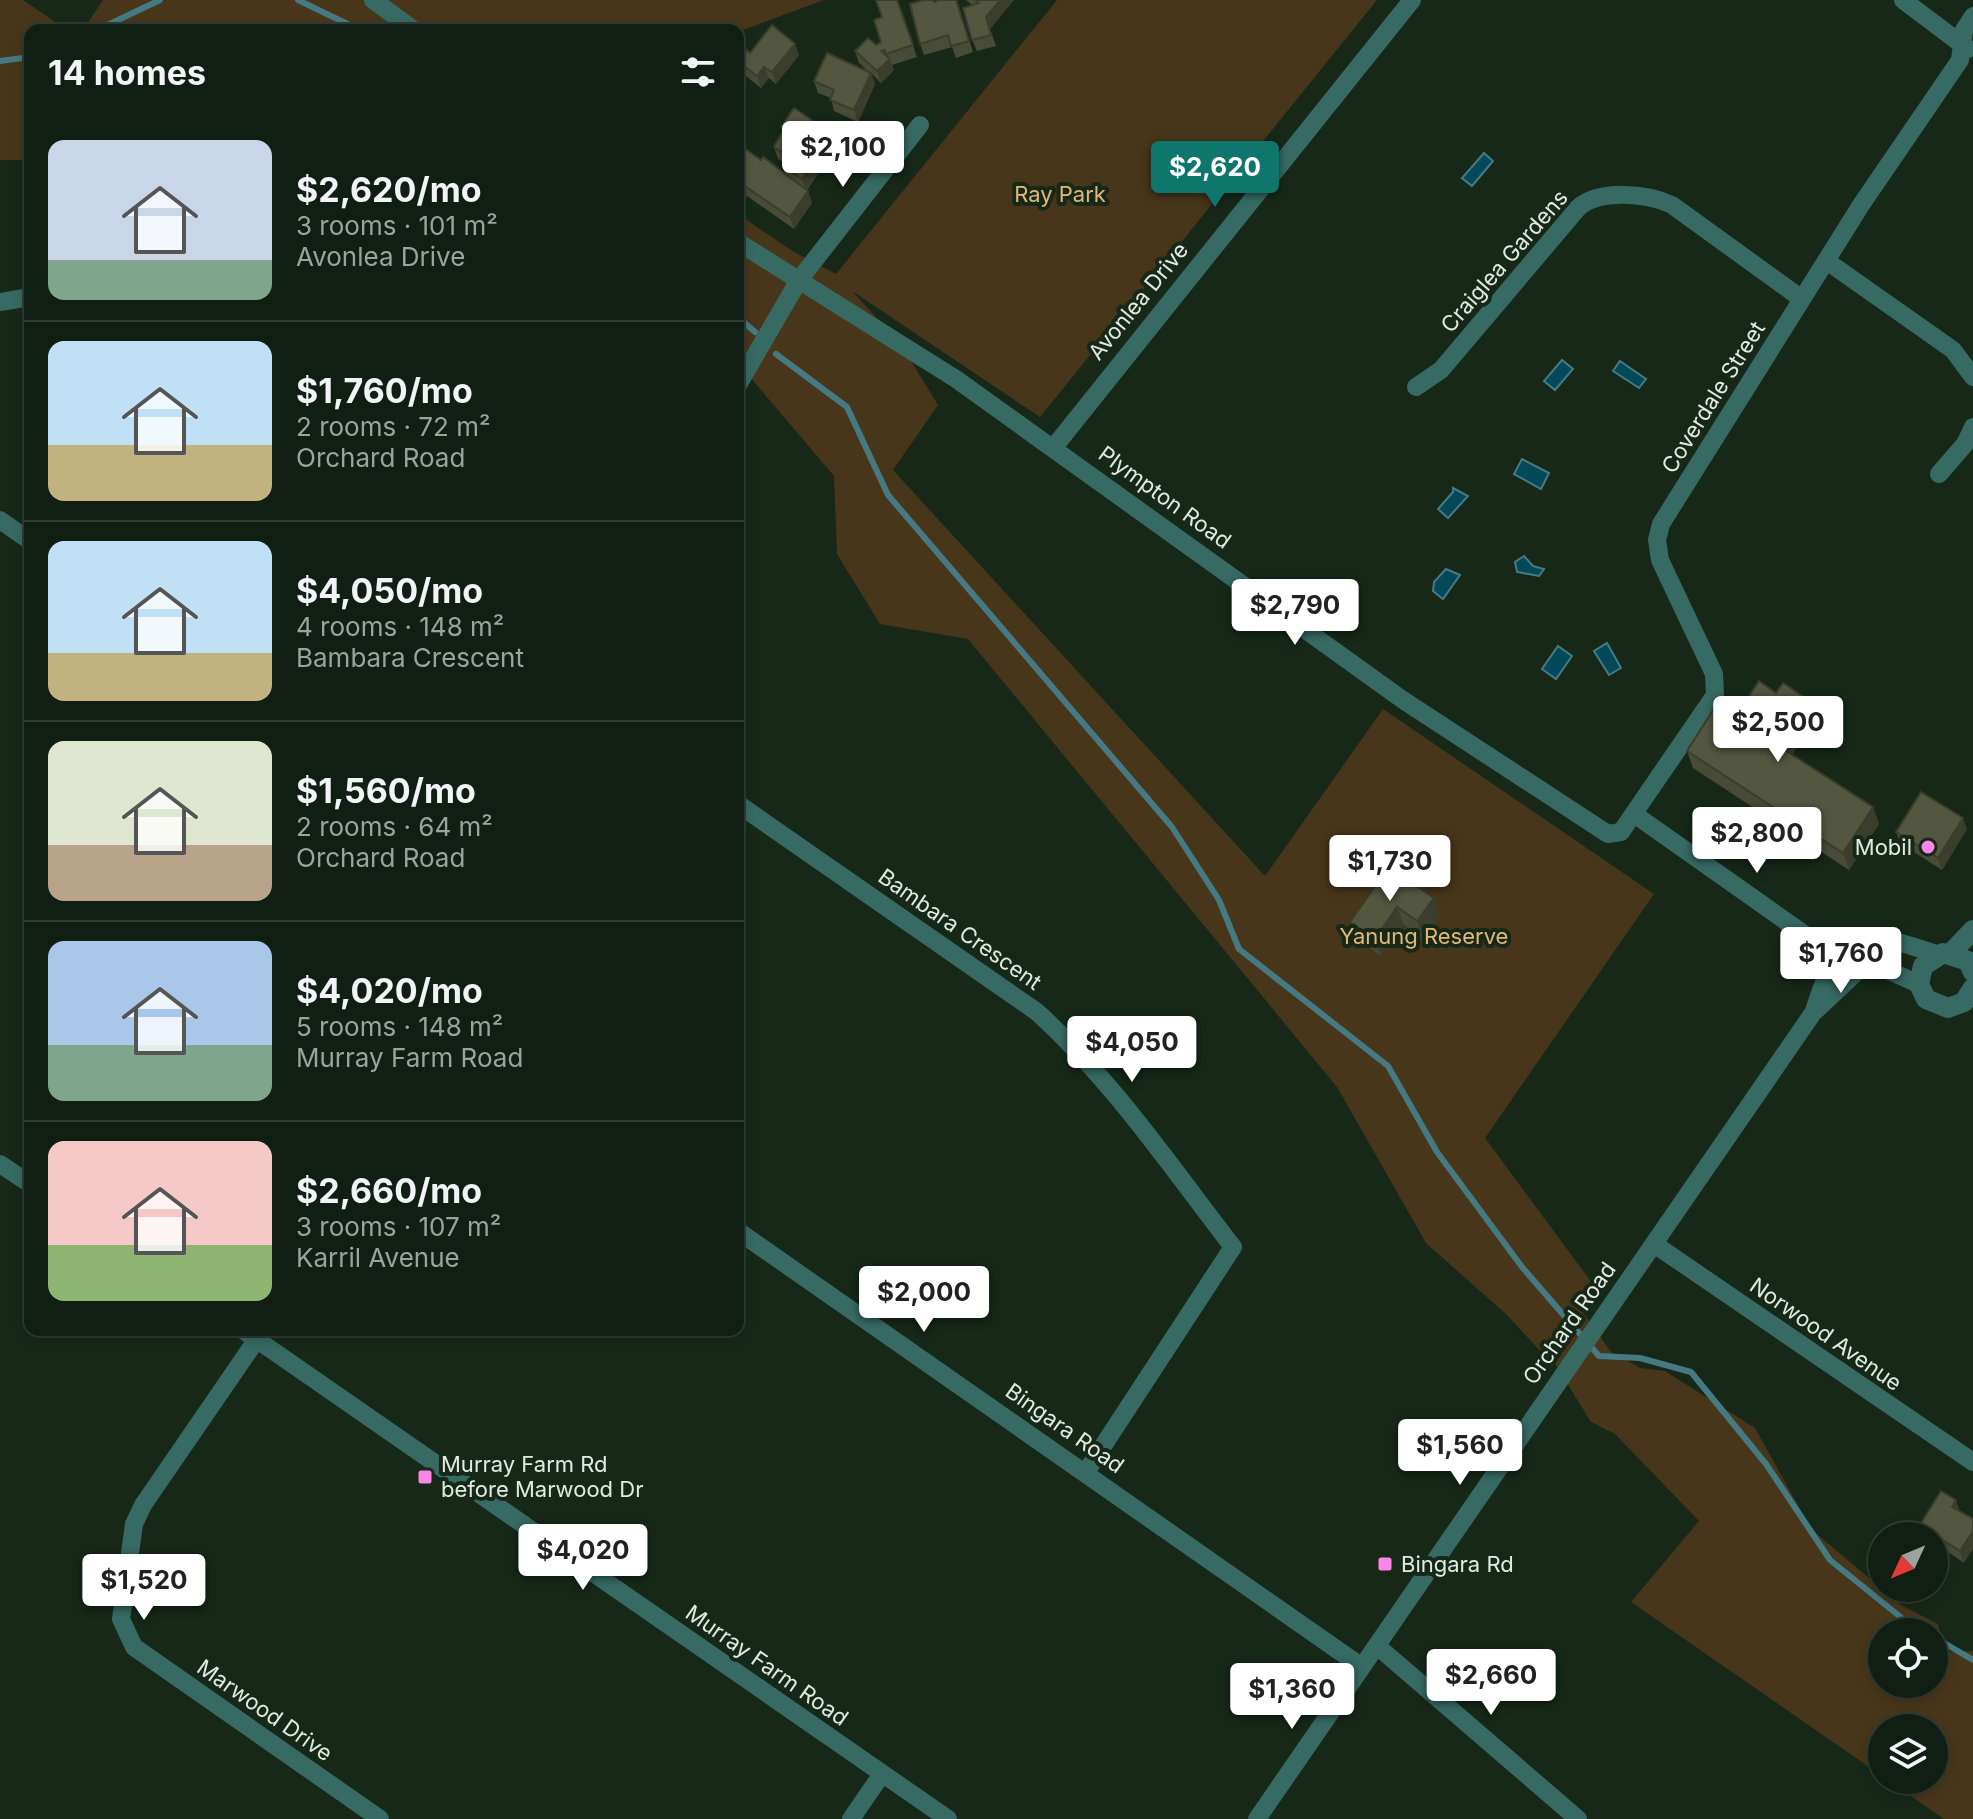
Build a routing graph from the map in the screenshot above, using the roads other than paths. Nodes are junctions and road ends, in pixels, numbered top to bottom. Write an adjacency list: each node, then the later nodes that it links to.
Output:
1 (373, 0): 5 (street)
2 (1412, 0): 18 (street, Avonlea Drive)
3 (1903, 0): 6 (street)
4 (1973, 16): 6 (street, Coverdale Street)
5 (406, 24)
6 (1967, 48): 9 (street, Coverdale Street)
7 (920, 125): 10 (street)
8 (744, 246): 10 (street, Plympton Road)
9 (1828, 262): 12 (street, Coverdale Street); 15 (street)
10 (799, 280): 14 (street); 18 (street, Plympton Road)
11 (24, 298): 13 (street)
12 (1802, 299): 16 (street, Craiglea Gardens); 23 (street, Coverdale Street)
13 (0, 302)
14 (744, 375)
15 (1973, 377)
16 (1416, 387)
17 (1973, 427): 19 (street)
18 (1054, 447): 23 (street, Plympton Road)
19 (1939, 474)
20 (0, 520): 21 (street)
21 (24, 537)
22 (744, 808): 39 (street, Bambara Crescent)
23 (1634, 814): 26 (street)
24 (1973, 930): 25 (street)
25 (1944, 954): 26 (street); 28 (street); 29 (street)
26 (1838, 958): 27 (street); 31 (street, Orchard Road)
27 (1855, 970): 29 (street); 31 (street, Orchard Road)
28 (1973, 972)
29 (1919, 984): 30 (street)
30 (1970, 1000)
31 (1813, 1013): 35 (street, Orchard Road)
32 (3, 1173): 33 (street)
33 (24, 1182)
34 (744, 1235): 39 (street, Bingara Road)
35 (1654, 1244): 38 (street, Norwood Avenue); 40 (street, Orchard Road)
36 (249, 1336): 43 (street, Marwood Drive)
37 (251, 1336): 42 (street, Murray Farm Road)
38 (1973, 1462)
39 (1086, 1472): 41 (street, Bingara Road)
40 (1377, 1646): 41 (street, Orchard Road); 47 (street)
41 (1362, 1667): 46 (street, Orchard Road)
42 (882, 1774): 44 (street); 45 (street, Murray Farm Road)
43 (380, 1819)
44 (851, 1819)
45 (948, 1819)
46 (1257, 1819)
47 (1578, 1819)

